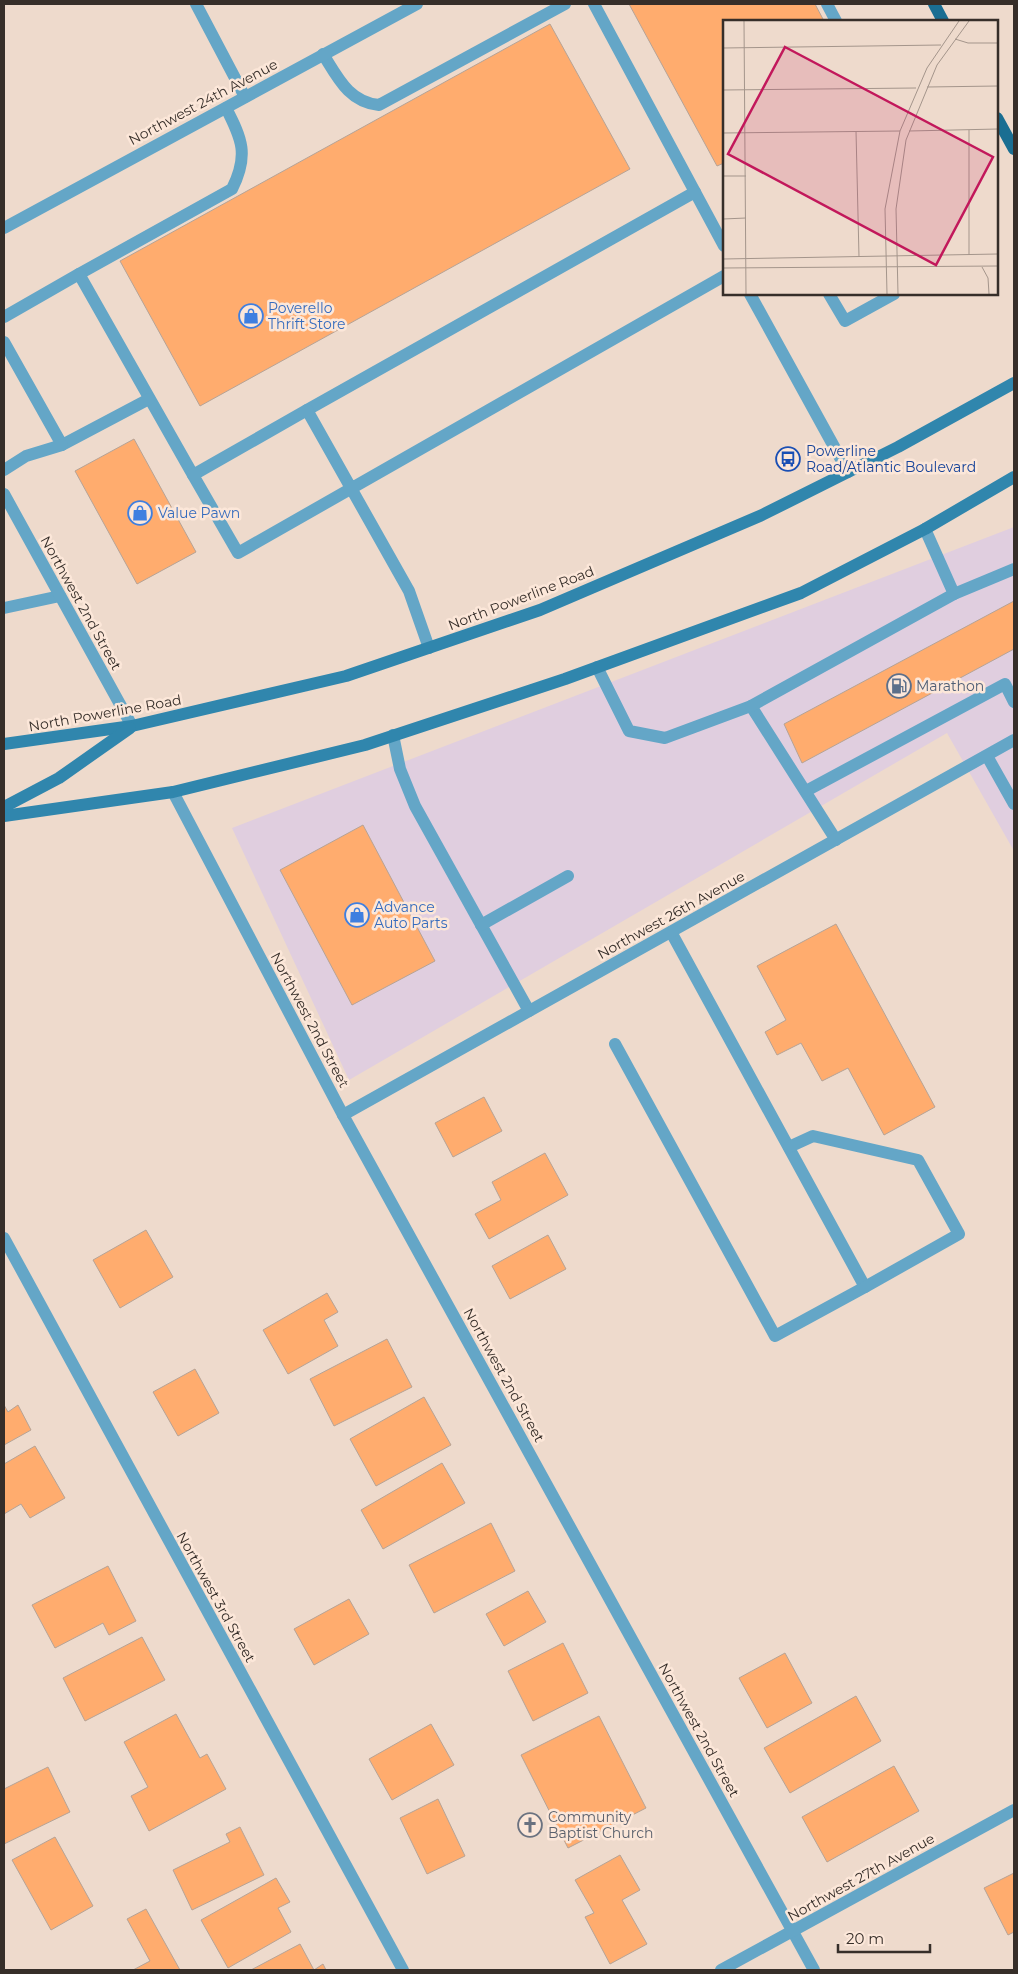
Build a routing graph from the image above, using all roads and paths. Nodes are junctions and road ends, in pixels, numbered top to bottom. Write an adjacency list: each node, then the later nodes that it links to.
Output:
1 (196, 4): 10 (street)
2 (417, 4): 9 (street, Northwest 24th Avenue)
3 (564, 4): 9 (street)
4 (594, 4): 14 (street)
5 (826, 4): 7 (street)
6 (934, 4): 8 (main road)
7 (835, 20)
8 (942, 20)
9 (324, 54): 10 (street, Northwest 24th Avenue)
10 (245, 97): 11 (street, Northwest 24th Avenue)
11 (226, 108): 15 (street, Northwest 24th Avenue); 18 (street)
12 (998, 120): 13 (main road)
13 (1014, 149)
14 (695, 192): 16 (street); 27 (street)
15 (4, 228)
16 (720, 228): 17 (street)
17 (723, 242)
18 (80, 274): 23 (street); 26 (street)
19 (723, 277): 33 (street)
20 (751, 295): 30 (street)
21 (830, 295): 22 (street)
22 (892, 295)
23 (4, 317)
24 (4, 342): 28 (street)
25 (1014, 383): 30 (main road, North Powerline Road)
26 (149, 399): 28 (street); 31 (street)
27 (307, 410): 31 (street); 33 (street)
28 (62, 445): 29 (street)
29 (4, 470)
30 (848, 472): 40 (main road, North Powerline Road)
31 (194, 475): 33 (street)
32 (1014, 477): 35 (main road)
33 (352, 487): 40 (street)
34 (4, 494): 38 (street, Northwest 2nd Street)
35 (925, 529): 37 (street); 41 (main road)
36 (1014, 569): 37 (street)
37 (954, 594): 44 (street)
38 (60, 596): 39 (street); 45 (street, Northwest 2nd Street)
39 (4, 608)
40 (429, 648): 45 (main road, North Powerline Road)
41 (597, 667): 44 (street); 46 (main road)
42 (1010, 681): 43 (street); 50 (street)
43 (1014, 702)
44 (751, 706): 50 (street)
45 (132, 726): 48 (main road, North Powerline Road); 53 (main road)
46 (393, 735): 51 (main road); 57 (street)
47 (1014, 740): 49 (street, Northwest 26th Avenue)
48 (4, 744)
49 (987, 756): 52 (street); 55 (street, Northwest 26th Avenue)
50 (806, 791): 55 (street)
51 (173, 792): 54 (main road); 61 (street, Northwest 2nd Street)
52 (1014, 804)
53 (4, 807)
54 (4, 816)
55 (836, 840): 58 (street, Northwest 26th Avenue)
56 (568, 876): 57 (street)
57 (481, 925): 59 (street)
58 (671, 932): 59 (street, Northwest 26th Avenue); 62 (street)
59 (528, 1011): 61 (street, Northwest 26th Avenue)
60 (615, 1044): 64 (street)
61 (343, 1115): 66 (street, Northwest 2nd Street)
62 (789, 1147): 64 (street); 64 (street)
63 (4, 1238): 67 (street, Northwest 3rd Street)
64 (865, 1287)
65 (1014, 1810): 66 (street, Northwest 27th Avenue)
66 (792, 1932): 68 (street, Northwest 27th Avenue); 69 (street, Northwest 2nd Street)
67 (403, 1970)
68 (721, 1970)
69 (814, 1970)

